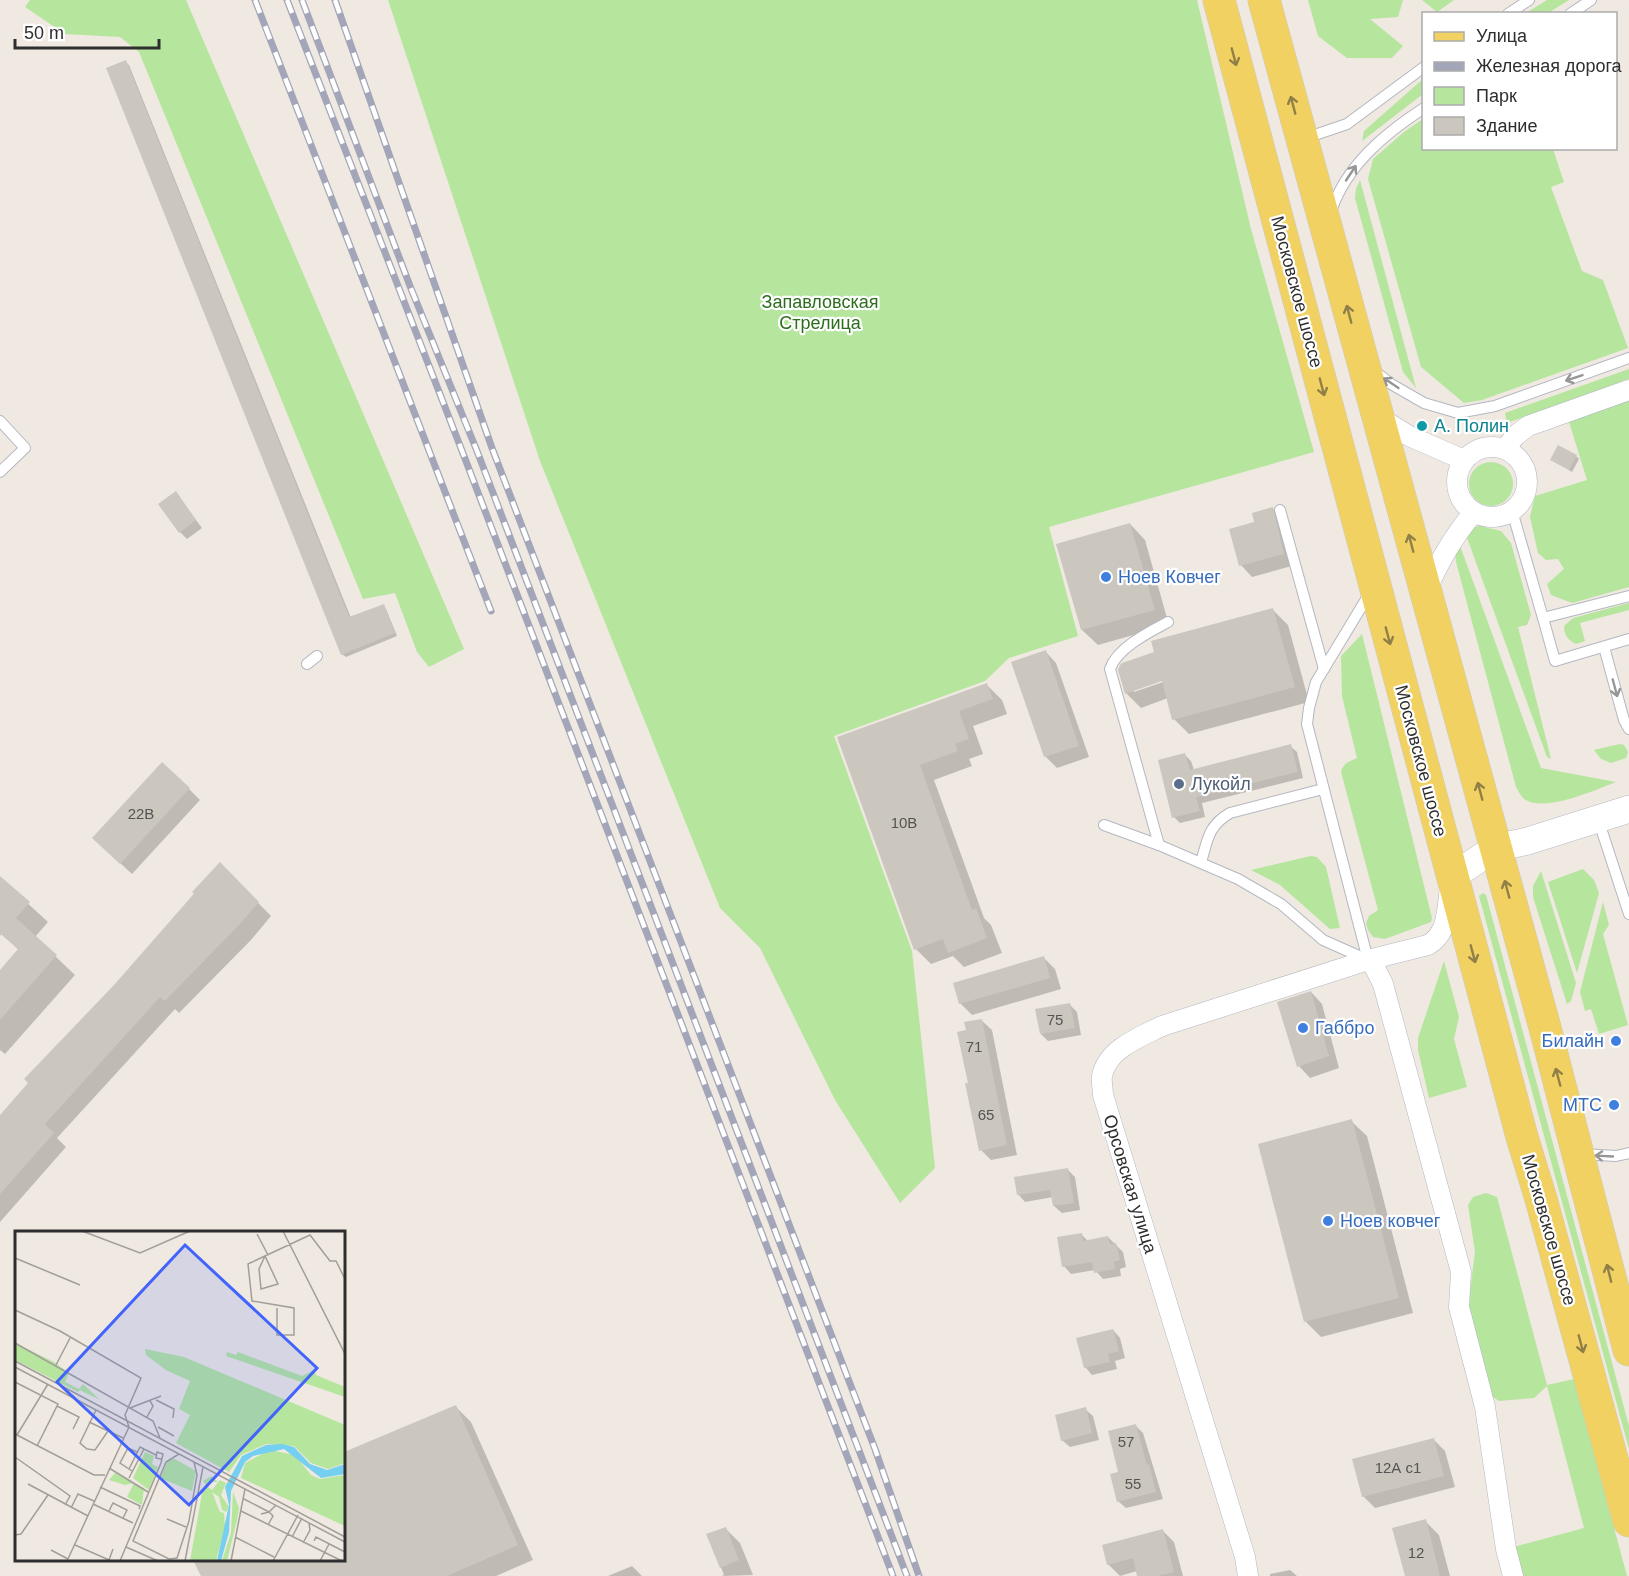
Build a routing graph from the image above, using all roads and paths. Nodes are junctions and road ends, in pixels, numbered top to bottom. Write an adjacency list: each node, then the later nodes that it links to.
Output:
1 (1219, 0): 22 (main road, Московское шоссе, one-way to 22)
2 (1264, 0): 9 (main road, one-way to 2)
3 (1529, 0): 5 (lane)
4 (1591, 0): 6 (lane)
5 (1511, 12)
6 (1573, 12)
7 (1422, 68): 9 (lane)
8 (1422, 109): 10 (lane, one-way to 8)
9 (1303, 139): 10 (main road)
10 (1326, 225): 12 (main road, one-way to 10)
11 (1629, 358): 12 (lane, one-way to 12)
12 (1362, 361): 14 (main road)
13 (1629, 390): 16 (street)
14 (1377, 416): 17 (street); 23 (main road, one-way to 14)
15 (0, 421): 18 (lane)
16 (1505, 449): 17 (street); 20 (street)
17 (1464, 460): 21 (street)
18 (0, 472)
19 (1280, 510): 31 (lane)
20 (1512, 511): 21 (street); 25 (lane)
21 (1474, 512): 23 (street)
22 (1375, 586): 31 (lane); 40 (main road, Московское шоссе, one-way to 40)
23 (1425, 593): 38 (main road, one-way to 23)
24 (1629, 596): 25 (lane)
25 (1543, 618): 28 (lane)
26 (1168, 622): 37 (lane)
27 (1629, 639): 28 (lane)
28 (1604, 647): 32 (lane, one-way to 32)
29 (317, 656): 30 (lane)
30 (307, 664)
31 (1324, 669): 33 (lane)
32 (1629, 729)
33 (1323, 789): 39 (lane); 42 (lane)
34 (1629, 809): 35 (street)
35 (1598, 819): 38 (street); 41 (lane)
36 (1104, 825): 37 (lane)
37 (1159, 845): 39 (lane)
38 (1496, 848): 40 (street); 44 (main road, one-way to 38)
39 (1201, 862): 42 (lane)
40 (1452, 877): 42 (street, Орсовская улица); 46 (main road, Московское шоссе, one-way to 46)
41 (1629, 914)
42 (1368, 960): 47 (street, Орсовская улица); 48 (street)
43 (1629, 1153): 44 (lane, one-way to 44)
44 (1579, 1154): 45 (main road, one-way to 44)
45 (1629, 1350)
46 (1629, 1521)
47 (1248, 1576)
48 (1513, 1576)

